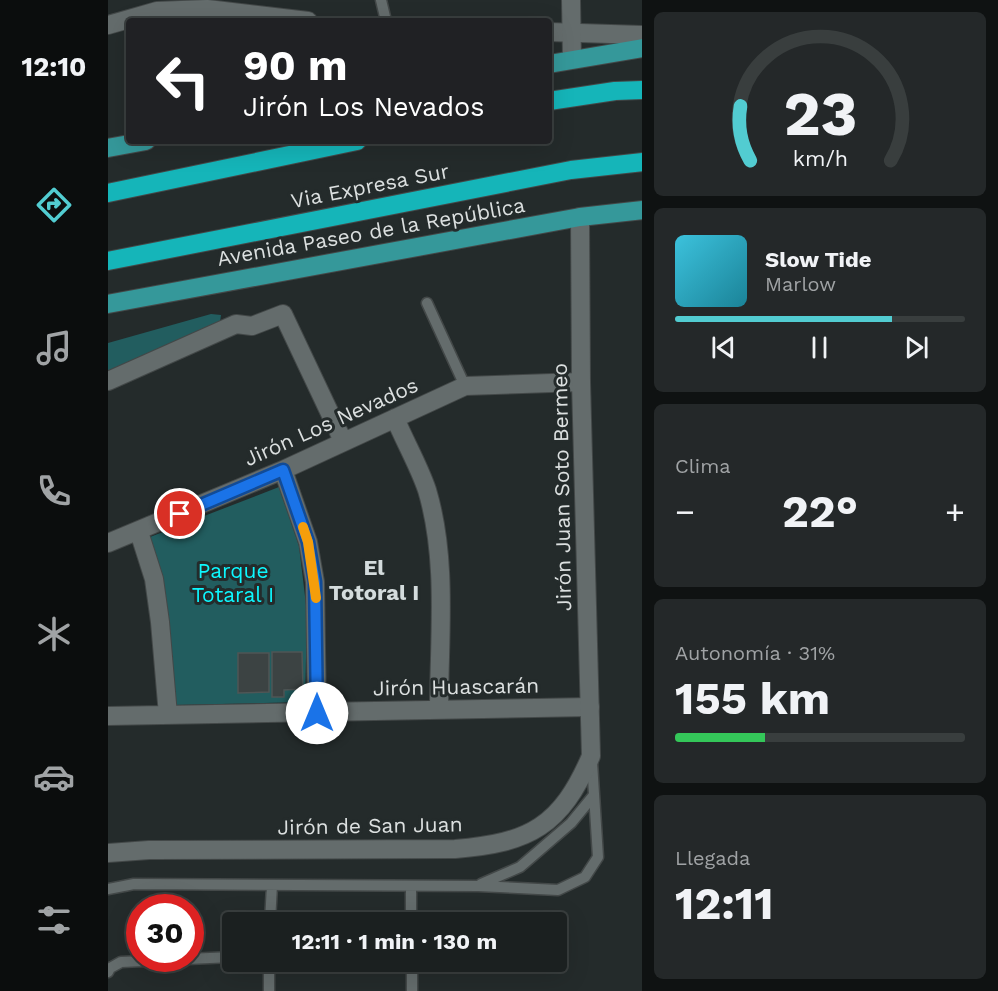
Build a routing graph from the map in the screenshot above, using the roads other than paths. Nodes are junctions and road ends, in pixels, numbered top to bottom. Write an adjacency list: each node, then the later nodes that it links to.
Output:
1 (381, 0): 5 (lane)
2 (571, 0): 9 (street)
3 (132, 18): 4 (street)
4 (283, 18)
5 (385, 18)
6 (126, 20): 7 (street)
7 (108, 25)
8 (552, 32): 9 (street)
9 (572, 33): 10 (street); 12 (street)
10 (642, 35)
11 (642, 48): 12 (main road)
12 (572, 59): 13 (main road)
13 (552, 63)
14 (642, 90): 15 (highway)
15 (552, 102)
16 (130, 144): 18 (main road)
17 (343, 144): 20 (highway)
18 (108, 148)
19 (642, 162): 23 (highway, Via Expresa Sur)
20 (108, 193)
21 (642, 210): 22 (main road, Avenida Paseo de la República)
22 (580, 217): 25 (main road, Avenida Paseo de la República); 27 (street, Jirón Juan Soto Bermeo)
23 (108, 261)
24 (427, 303): 28 (lane)
25 (108, 304)
26 (108, 381): 30 (street)
27 (581, 382): 28 (street, Jirón Los Nevados); 34 (street, Jirón Juan Soto Bermeo)
28 (465, 386): 29 (street, Jirón Los Nevados)
29 (395, 418): 30 (street, Jirón Los Nevados); 35 (street)
30 (343, 441): 31 (street, Jirón Los Nevados)
31 (283, 470): 32 (street, Jirón Los Nevados); 36 (street)
32 (139, 532): 33 (street, Jirón Los Nevados); 37 (street)
33 (108, 543)
34 (590, 707): 35 (street, Jirón Huascarán); 39 (street, Jirón Juan Soto Bermeo)
35 (439, 710): 36 (street, Jirón Huascarán)
36 (317, 713): 37 (street, Jirón Huascarán)
37 (168, 715): 38 (street, Jirón Huascarán)
38 (108, 716)
39 (591, 756): 40 (lane); 41 (street, Jirón de San Juan)
40 (594, 795): 44 (lane); 44 (lane)
41 (108, 853)
42 (272, 885): 43 (lane); 45 (lane); 46 (lane)
43 (411, 886): 44 (lane); 47 (lane)
44 (478, 886)
45 (108, 889)
46 (271, 912)
47 (411, 912)
48 (222, 957): 49 (lane)
49 (108, 972)
50 (269, 972): 52 (lane)
51 (412, 972): 53 (lane)
52 (269, 991)
53 (412, 991)

